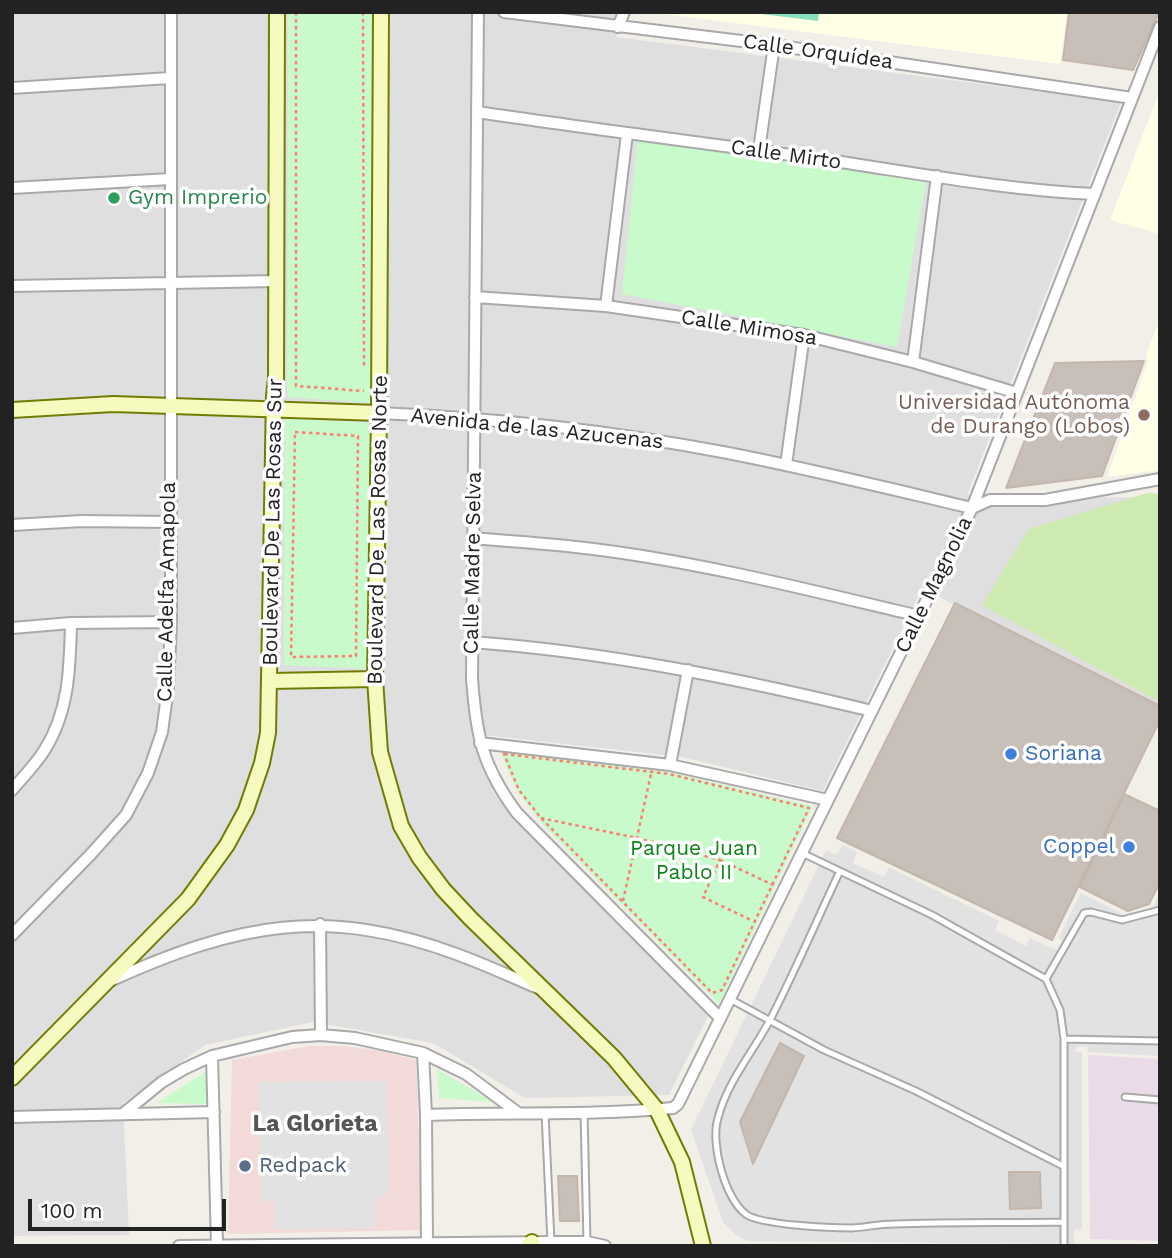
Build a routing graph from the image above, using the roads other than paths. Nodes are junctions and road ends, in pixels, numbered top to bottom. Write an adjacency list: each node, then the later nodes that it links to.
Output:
1 (171, 12): 10 (street, Calle Adelfa Amapola)
2 (276, 12): 20 (main road, Boulevard De Las Rosas Sur)
3 (381, 12): 31 (main road, Boulevard De Las Rosas Norte)
4 (478, 12): 13 (street, Calle Madre Selva)
5 (504, 12): 7 (street, Calle Orquídea)
6 (624, 12): 7 (street)
7 (618, 27): 9 (street, Calle Orquídea)
8 (1160, 27): 12 (street, Calle Magnolia)
9 (774, 45): 12 (street, Calle Orquídea); 15 (street)
10 (170, 79): 11 (street); 17 (street, Calle Adelfa Amapola)
11 (12, 88)
12 (1132, 98): 19 (street, Calle Magnolia)
13 (477, 112): 14 (street, Calle Mirto); 23 (street, Calle Madre Selva)
14 (627, 134): 15 (street, Calle Mirto); 24 (street)
15 (759, 150): 16 (street, Calle Mirto)
16 (937, 176): 19 (street, Calle Mirto); 26 (street)
17 (170, 180): 18 (street); 21 (street, Calle Adelfa Amapola)
18 (12, 188)
19 (1095, 194): 27 (street, Calle Magnolia)
20 (277, 281): 21 (street); 29 (main road, Boulevard De Las Rosas Sur)
21 (170, 282): 22 (street); 28 (street, Calle Adelfa Amapola)
22 (12, 286)
23 (475, 297): 24 (street, Calle Mimosa); 32 (street, Calle Madre Selva)
24 (606, 306): 25 (street, Calle Mimosa)
25 (804, 335): 26 (street, Calle Mimosa); 33 (street)
26 (913, 362): 27 (street, Calle Mimosa)
27 (1017, 393): 35 (street, Calle Magnolia)
28 (170, 405): 29 (main road, Avenida de las Azucenas); 30 (main road, Avenida de las Azucenas); 36 (street, Calle Adelfa Amapola)
29 (274, 408): 31 (main road, Avenida de las Azucenas); 46 (main road, Boulevard De Las Rosas Sur)
30 (12, 410)
31 (379, 413): 32 (street, Avenida de las Azucenas); 45 (main road, Boulevard De Las Rosas Norte)
32 (474, 417): 33 (street, Avenida de las Azucenas); 38 (street, Calle Madre Selva)
33 (786, 466): 35 (street, Avenida de las Azucenas)
34 (1160, 479): 35 (street)
35 (972, 508): 39 (street, Calle Magnolia)
36 (170, 522): 37 (street); 40 (street, Calle Adelfa Amapola)
37 (12, 525)
38 (473, 538): 39 (street); 43 (street, Calle Madre Selva)
39 (919, 616): 47 (street, Calle Magnolia)
40 (171, 622): 41 (street); 56 (street, Calle Adelfa Amapola)
41 (71, 623): 42 (street); 50 (street)
42 (12, 628)
43 (472, 642): 44 (street); 48 (street, Calle Madre Selva)
44 (688, 670): 47 (street); 49 (street)
45 (375, 679): 46 (main road); 59 (main road, Boulevard De Las Rosas Norte)
46 (271, 681): 58 (main road, Boulevard De Las Rosas Sur)
47 (872, 711): 51 (street, Calle Magnolia)
48 (480, 743): 49 (street); 61 (street, Calle Madre Selva)
49 (670, 765): 51 (street)
50 (12, 790)
51 (828, 800): 52 (street, Calle Magnolia)
52 (802, 853): 53 (lane); 60 (street, Calle Magnolia)
53 (840, 871): 57 (lane); 62 (lane)
54 (1160, 910): 57 (lane)
55 (320, 924): 58 (street); 59 (street); 63 (street)
56 (12, 935)
57 (1046, 979): 64 (lane)
58 (110, 980): 68 (main road, Boulevard De Las Rosas Sur)
59 (544, 990): 71 (main road, Boulevard De Las Rosas Norte)
60 (730, 999): 61 (street, Calle Magnolia); 62 (lane)
61 (720, 1018): 71 (street, Calle Magnolia)
62 (769, 1021): 79 (lane); 80 (lane)
63 (321, 1035): 66 (street); 67 (street)
64 (1064, 1039): 65 (lane); 79 (lane)
65 (1160, 1041)
66 (423, 1053): 73 (street); 77 (street)
67 (212, 1056): 72 (street); 76 (street)
68 (12, 1078)
69 (1125, 1097): 70 (lane)
70 (1160, 1100)
71 (657, 1110): 75 (street); 90 (main road, Boulevard De Las Rosas Norte)
72 (214, 1112): 76 (street); 85 (street)
73 (517, 1112): 74 (street); 77 (street)
74 (545, 1113): 75 (street); 81 (lane)
75 (584, 1113): 82 (lane)
76 (124, 1114): 78 (street)
77 (426, 1115): 83 (street)
78 (12, 1117)
79 (1063, 1166): 80 (lane)
80 (1064, 1222): 91 (lane)
81 (551, 1242): 82 (street); 84 (street)
82 (587, 1242): 89 (street)
83 (427, 1243): 84 (street); 87 (street)
84 (530, 1244)
85 (217, 1245): 86 (street); 88 (street)
86 (289, 1245): 87 (street)
87 (314, 1245)
88 (179, 1246)
89 (605, 1246)
90 (703, 1246)
91 (1064, 1246)

